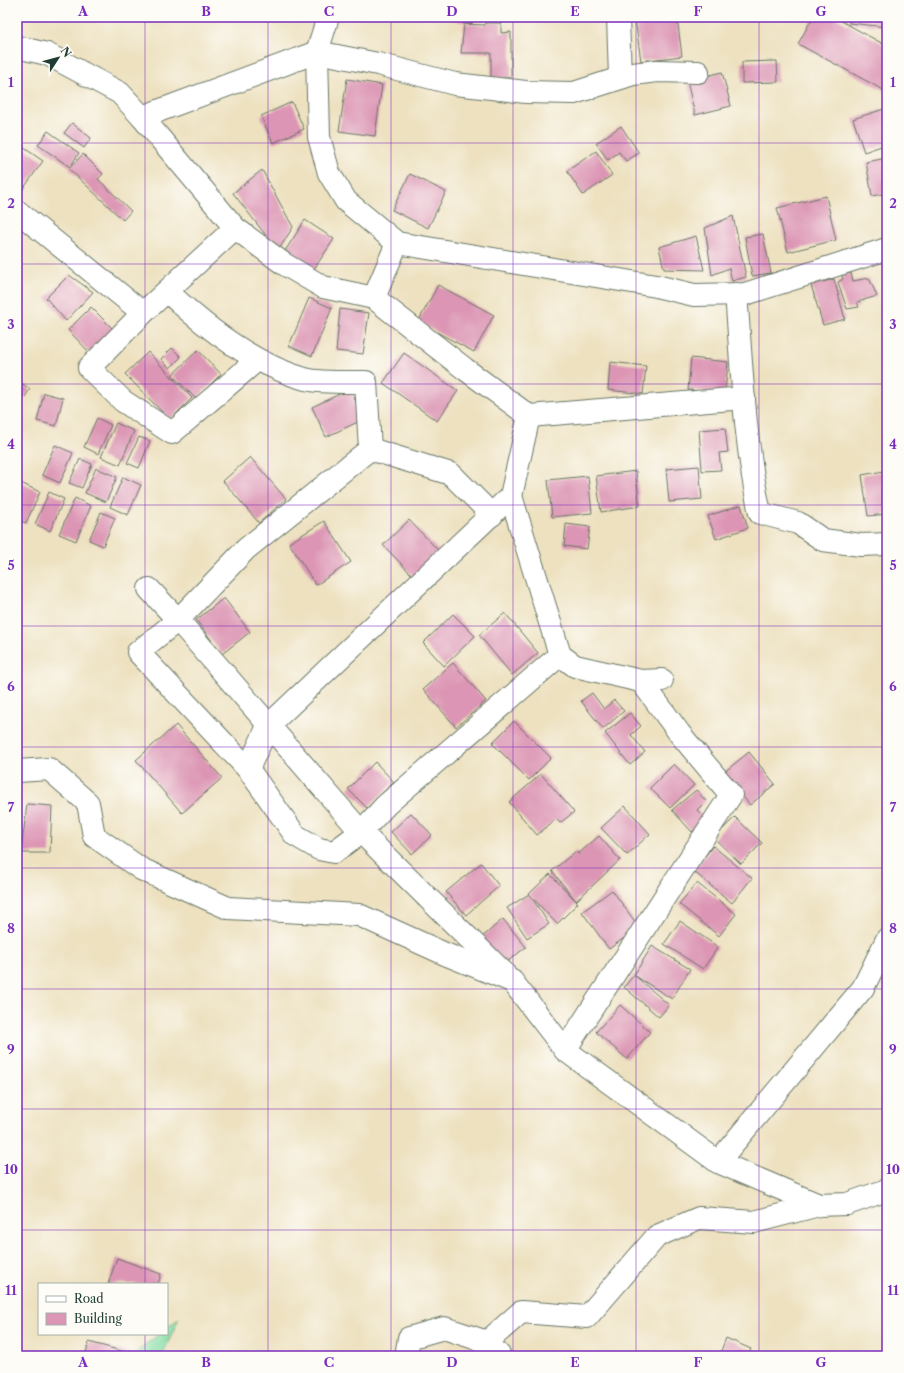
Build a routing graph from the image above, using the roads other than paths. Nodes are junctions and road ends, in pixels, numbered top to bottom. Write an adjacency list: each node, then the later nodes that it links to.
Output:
1 (328, 17): 4 (street)
2 (618, 17): 6 (street)
3 (17, 47): 7 (street)
4 (317, 52): 6 (street); 7 (street); 10 (street)
5 (698, 72): 6 (street)
6 (620, 78)
7 (142, 117): 9 (street)
8 (17, 211): 15 (street)
9 (235, 228): 12 (street); 14 (street)
10 (397, 243): 13 (street); 14 (street)
11 (887, 248): 13 (street)
12 (168, 292): 15 (street); 16 (street)
13 (736, 294): 17 (street)
14 (374, 298): 18 (street)
15 (143, 313): 16 (street)
16 (257, 360): 19 (street)
17 (744, 398): 18 (street); 22 (street)
18 (529, 416): 20 (street)
19 (370, 449): 21 (street); 24 (street)
20 (511, 496): 21 (street); 25 (street)
21 (492, 515): 28 (street)
22 (887, 544)
23 (149, 589): 24 (street)
24 (178, 620): 28 (street); 29 (street)
25 (560, 655): 27 (street); 31 (street)
26 (662, 680): 27 (street)
27 (641, 681): 34 (street)
28 (268, 726): 29 (street); 31 (street)
29 (248, 769): 31 (street)
30 (17, 771): 33 (street)
31 (361, 832): 33 (street)
32 (887, 938): 35 (street)
33 (512, 981): 34 (street)
34 (565, 1050): 35 (street)
35 (718, 1162): 37 (street)
36 (887, 1190): 37 (street)
37 (819, 1205): 38 (street)
38 (493, 1349): 39 (street)
39 (406, 1356)

